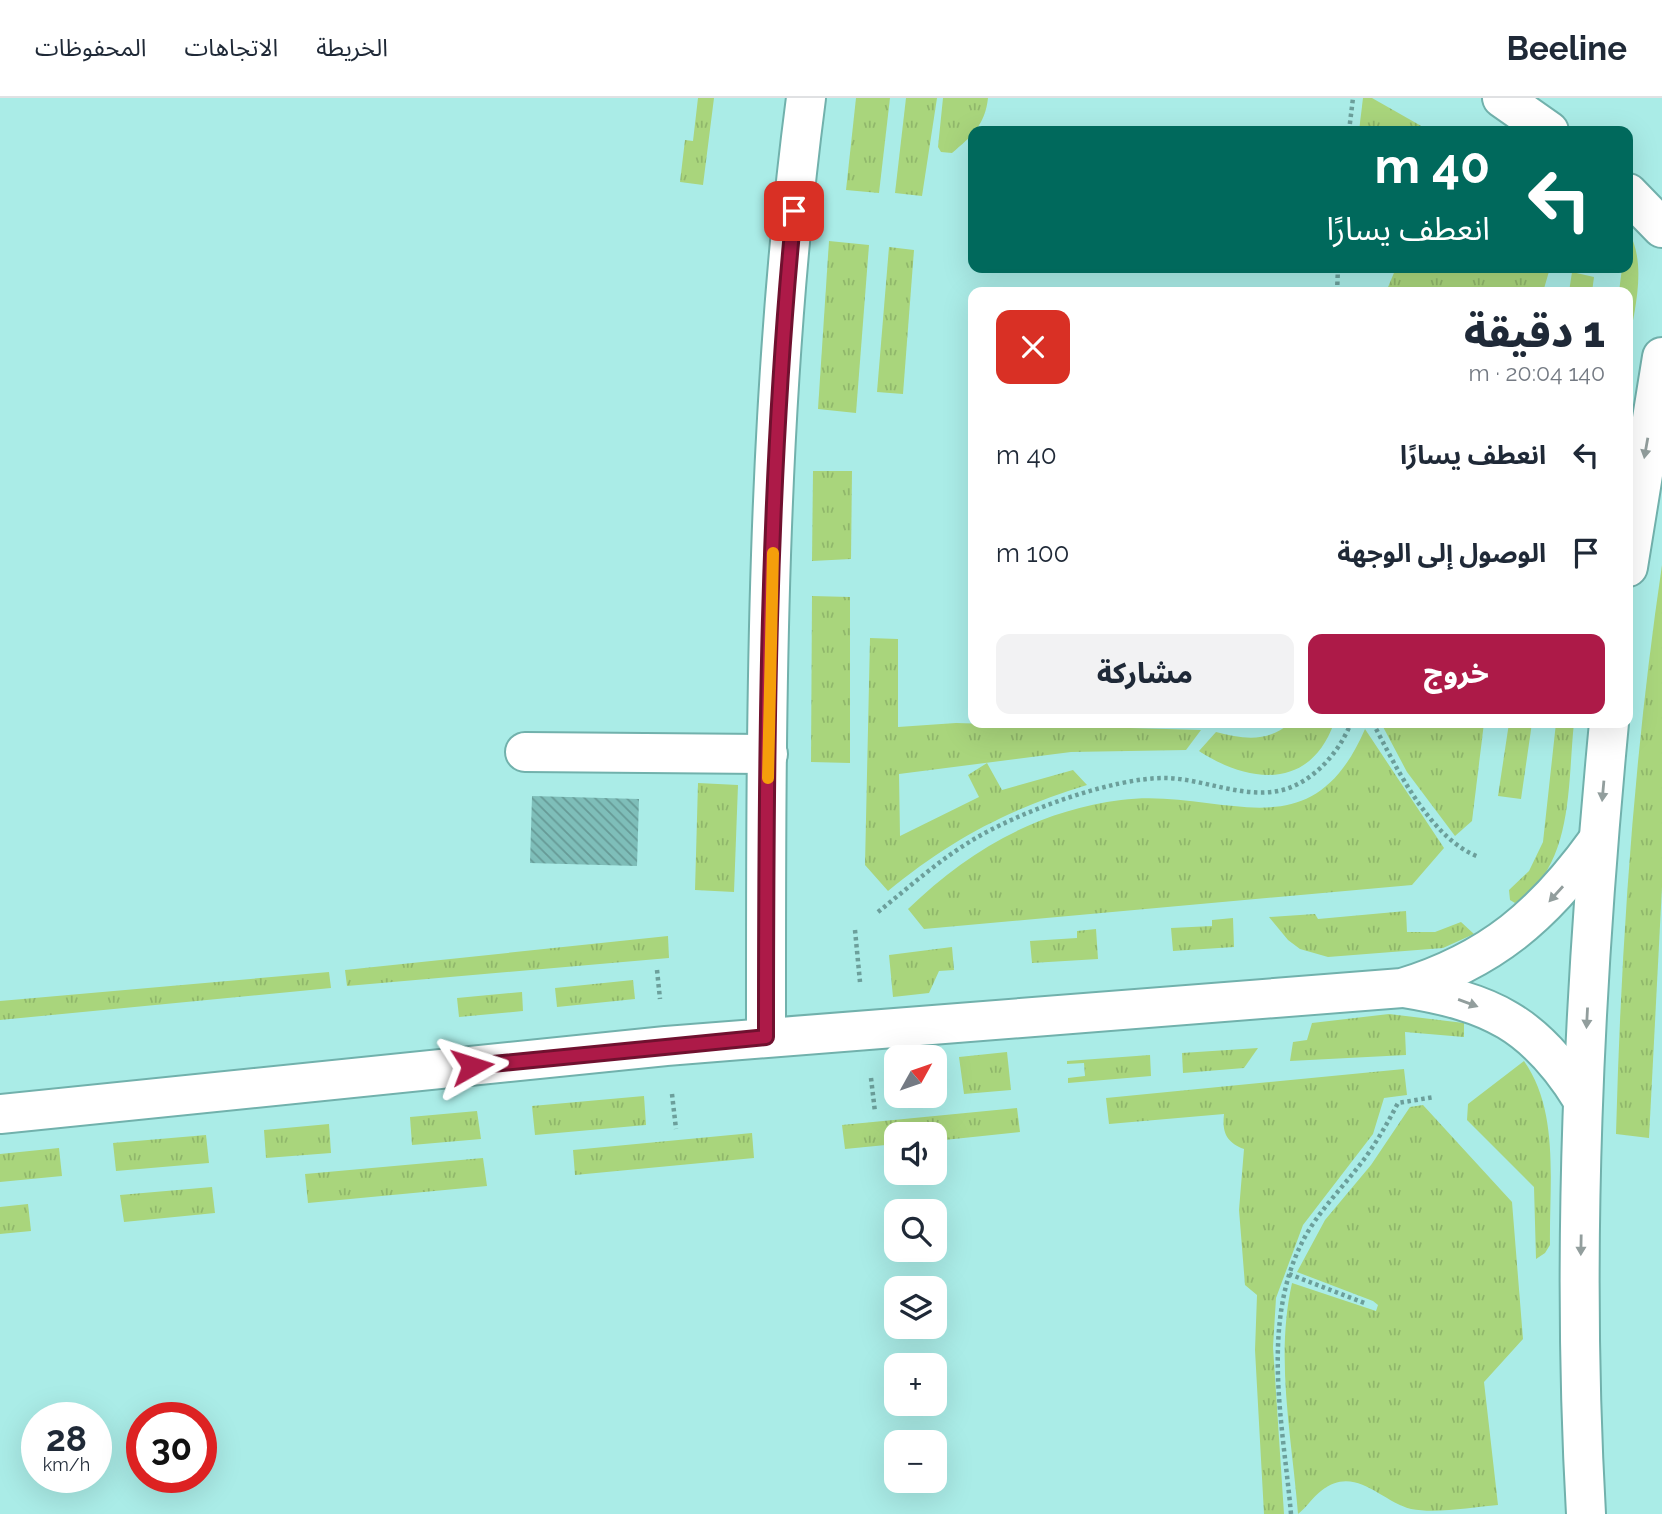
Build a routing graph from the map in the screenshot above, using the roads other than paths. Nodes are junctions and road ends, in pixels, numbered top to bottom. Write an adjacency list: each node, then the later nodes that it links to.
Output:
1 (806, 98): 10 (street)
2 (1503, 98): 3 (street)
3 (1542, 126)
4 (1633, 198): 5 (street)
5 (1662, 228)
6 (1662, 357): 7 (street, one-way to 7)
7 (1633, 536)
8 (1609, 728): 11 (street, one-way to 11)
9 (525, 752): 10 (street)
10 (768, 754): 13 (street)
11 (1598, 840): 12 (street, one-way to 12); 14 (street, one-way to 14)
12 (1402, 988): 13 (street); 14 (street, one-way to 14)
13 (766, 1037): 15 (street)
14 (1582, 1099): 16 (street, one-way to 16)
15 (0, 1114)
16 (1586, 1514)

